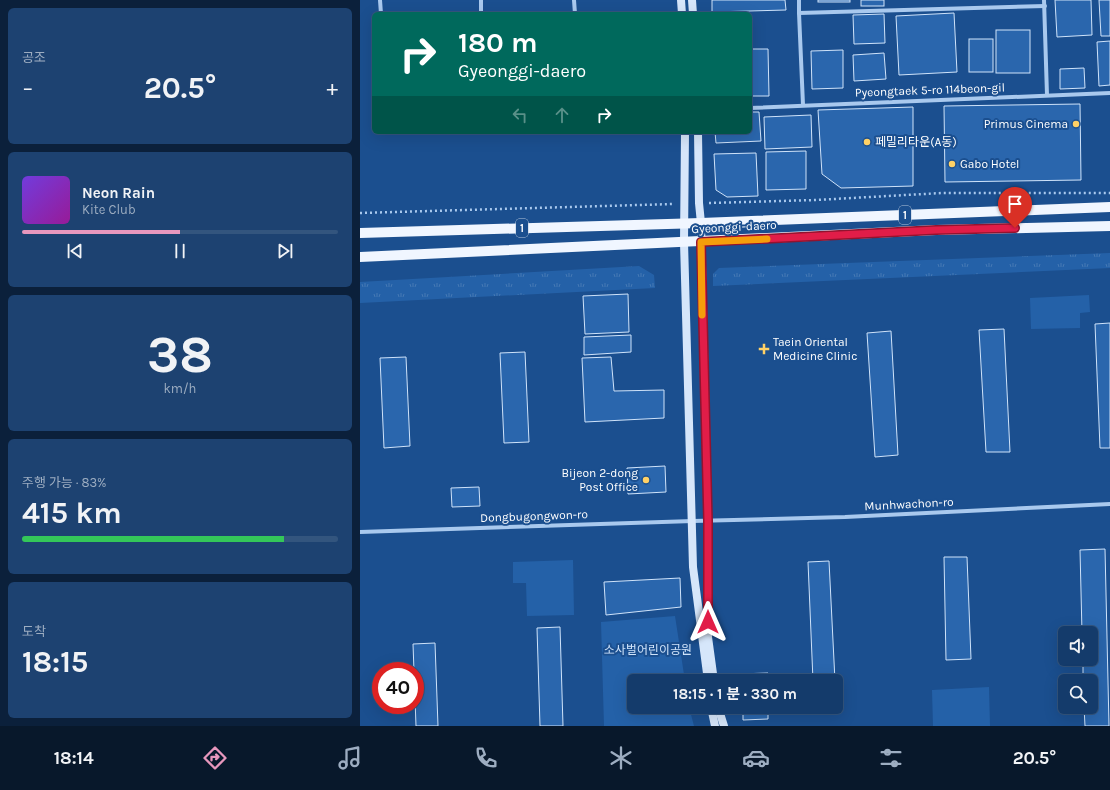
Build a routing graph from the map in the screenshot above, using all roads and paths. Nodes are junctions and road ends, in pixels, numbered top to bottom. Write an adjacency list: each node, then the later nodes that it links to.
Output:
1 (380, 0): 9 (street)
2 (481, 0): 10 (street)
3 (574, 0): 11 (street)
4 (682, 0): 12 (street)
5 (692, 0): 13 (street)
6 (799, 0): 14 (street)
7 (1044, 0): 8 (street)
8 (1045, 6): 14 (street); 16 (street)
9 (381, 12)
10 (481, 12)
11 (575, 12)
12 (682, 12)
13 (693, 12)
14 (799, 12): 17 (street)
15 (1110, 93): 16 (street, Pyeongtaek 5-ro 114beon-gil)
16 (1047, 95): 17 (street, Pyeongtaek 5-ro 114beon-gil)
17 (803, 105): 18 (street, Pyeongtaek 5-ro 114beon-gil)
18 (752, 108)
19 (684, 134): 26 (street)
20 (698, 134): 22 (street)
21 (1110, 193): 22 (path)
22 (699, 203): 27 (street)
23 (676, 204): 25 (path)
24 (1110, 207): 27 (main road, Gyeonggi-daero / 1)
25 (360, 214)
26 (685, 223): 27 (main road, Gyeonggi-daero / 1); 29 (main road, Gyeonggi-daero / 1); 30 (street)
27 (701, 223): 31 (street)
28 (1110, 226): 31 (main road, Gyeonggi-daero / 1)
29 (360, 233)
30 (684, 242): 31 (main road, Gyeonggi-daero / 1); 32 (main road, Gyeonggi-daero / 1); 34 (street)
31 (701, 242): 35 (street)
32 (360, 257)
33 (1110, 504): 35 (street, Munhwachon-ro)
34 (693, 521): 35 (street, Dongbugongwon-ro); 36 (street, Dongbugongwon-ro); 37 (street)
35 (708, 521): 38 (street)
36 (360, 532)
37 (707, 674)
38 (713, 674)
39 (712, 714): 41 (street)
40 (720, 714): 42 (street)
41 (715, 726)
42 (724, 726)

